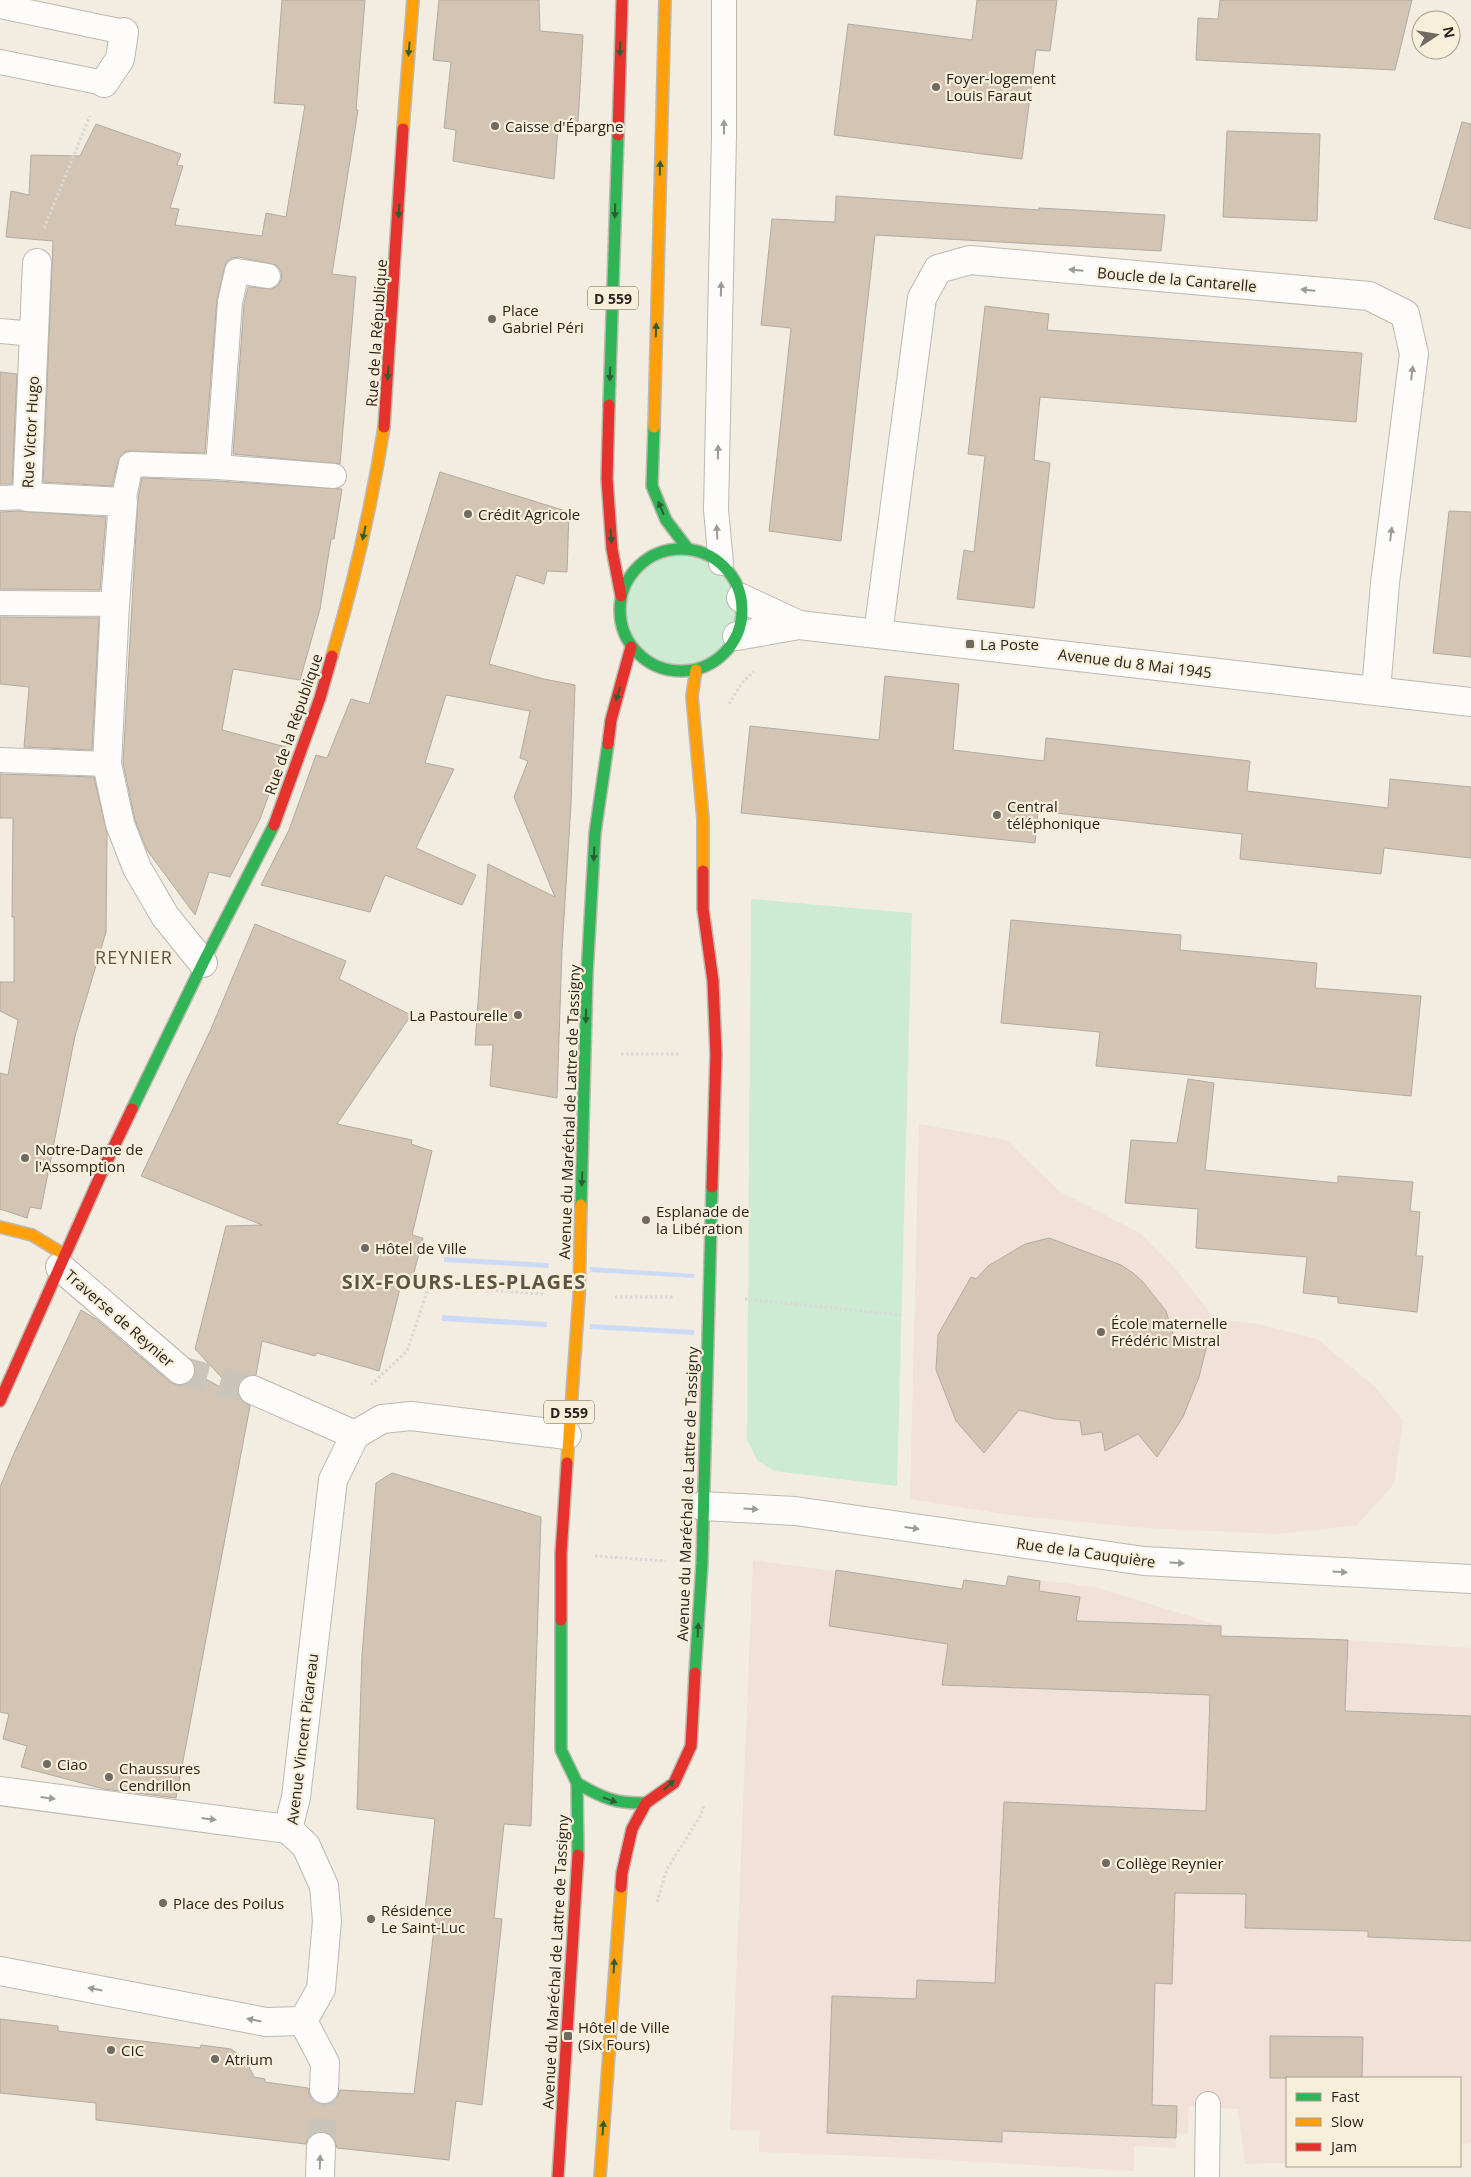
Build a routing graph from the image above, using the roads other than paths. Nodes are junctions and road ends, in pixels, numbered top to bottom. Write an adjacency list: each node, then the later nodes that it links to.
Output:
1 (413, 0): 33 (main road, Rue de la République, one-way to 33)
2 (622, 0): 20 (main road, D 559, one-way to 20)
3 (665, 0): 18 (main road, D 559, one-way to 3)
4 (724, 0): 19 (lane, one-way to 4)
5 (0, 6): 6 (lane)
6 (124, 32): 8 (street)
7 (0, 62): 8 (lane)
8 (104, 83)
9 (37, 263): 12 (street, Rue Victor Hugo)
10 (268, 276): 13 (lane)
11 (0, 331): 12 (lane)
12 (35, 334): 15 (street, Rue Victor Hugo)
13 (218, 468): 14 (lane); 17 (lane)
14 (334, 476)
15 (27, 497): 16 (lane); 17 (street, Rue Victor Hugo)
16 (0, 498)
17 (123, 502): 23 (street)
18 (688, 549): 19 (main road); 20 (main road)
19 (721, 563): 21 (main road)
20 (621, 596): 27 (main road)
21 (741, 598): 24 (street, Avenue du 8 Mai 1945); 26 (main road)
22 (0, 603): 23 (lane)
23 (115, 604): 32 (street)
24 (798, 625): 25 (street, Avenue du 8 Mai 1945); 26 (street, Avenue du 8 Mai 1945)
25 (878, 634): 29 (street, Avenue du 8 Mai 1945); 29 (street, Boucle de la Cantarelle, one-way to 25)
26 (737, 636): 28 (main road)
27 (631, 647): 28 (main road); 40 (main road, Avenue du Maréchal de Lattre de Tassigny / D 559, one-way to 40)
28 (696, 670): 41 (main road, Avenue du Maréchal de Lattre de Tassigny)
29 (1376, 691): 30 (street, Avenue du 8 Mai 1945)
30 (1471, 702)
31 (0, 760): 32 (lane)
32 (107, 764): 33 (street)
33 (203, 963): 35 (main road, Rue de la République)
34 (0, 1227): 35 (main road)
35 (63, 1261): 36 (street, Traverse de Reynier); 38 (main road, Rue de la République)
36 (180, 1370)
37 (253, 1390): 39 (street)
38 (0, 1401)
39 (355, 1435): 40 (street); 46 (street, Avenue Vincent Picareau)
40 (567, 1435): 43 (main road, Avenue du Maréchal de Lattre de Tassigny / D 559)
41 (702, 1506): 42 (street, Rue de la Cauquière, one-way to 42); 45 (main road, Avenue du Maréchal de Lattre de Tassigny, one-way to 41)
42 (1471, 1579)
43 (577, 1783): 45 (main road, one-way to 45); 53 (main road, Avenue du Maréchal de Lattre de Tassigny / D 559)
44 (0, 1791): 46 (street, one-way to 46)
45 (646, 1803): 54 (main road, Avenue du Maréchal de Lattre de Tassigny, one-way to 45)
46 (288, 1829): 48 (street, Avenue Vincent Picareau)
47 (0, 1971): 48 (street, one-way to 47)
48 (303, 2021): 49 (street)
49 (325, 2076)
50 (1208, 2104): 55 (lane)
51 (321, 2146): 52 (street, one-way to 51)
52 (320, 2177)
53 (558, 2177)
54 (600, 2177)
55 (1207, 2177)

